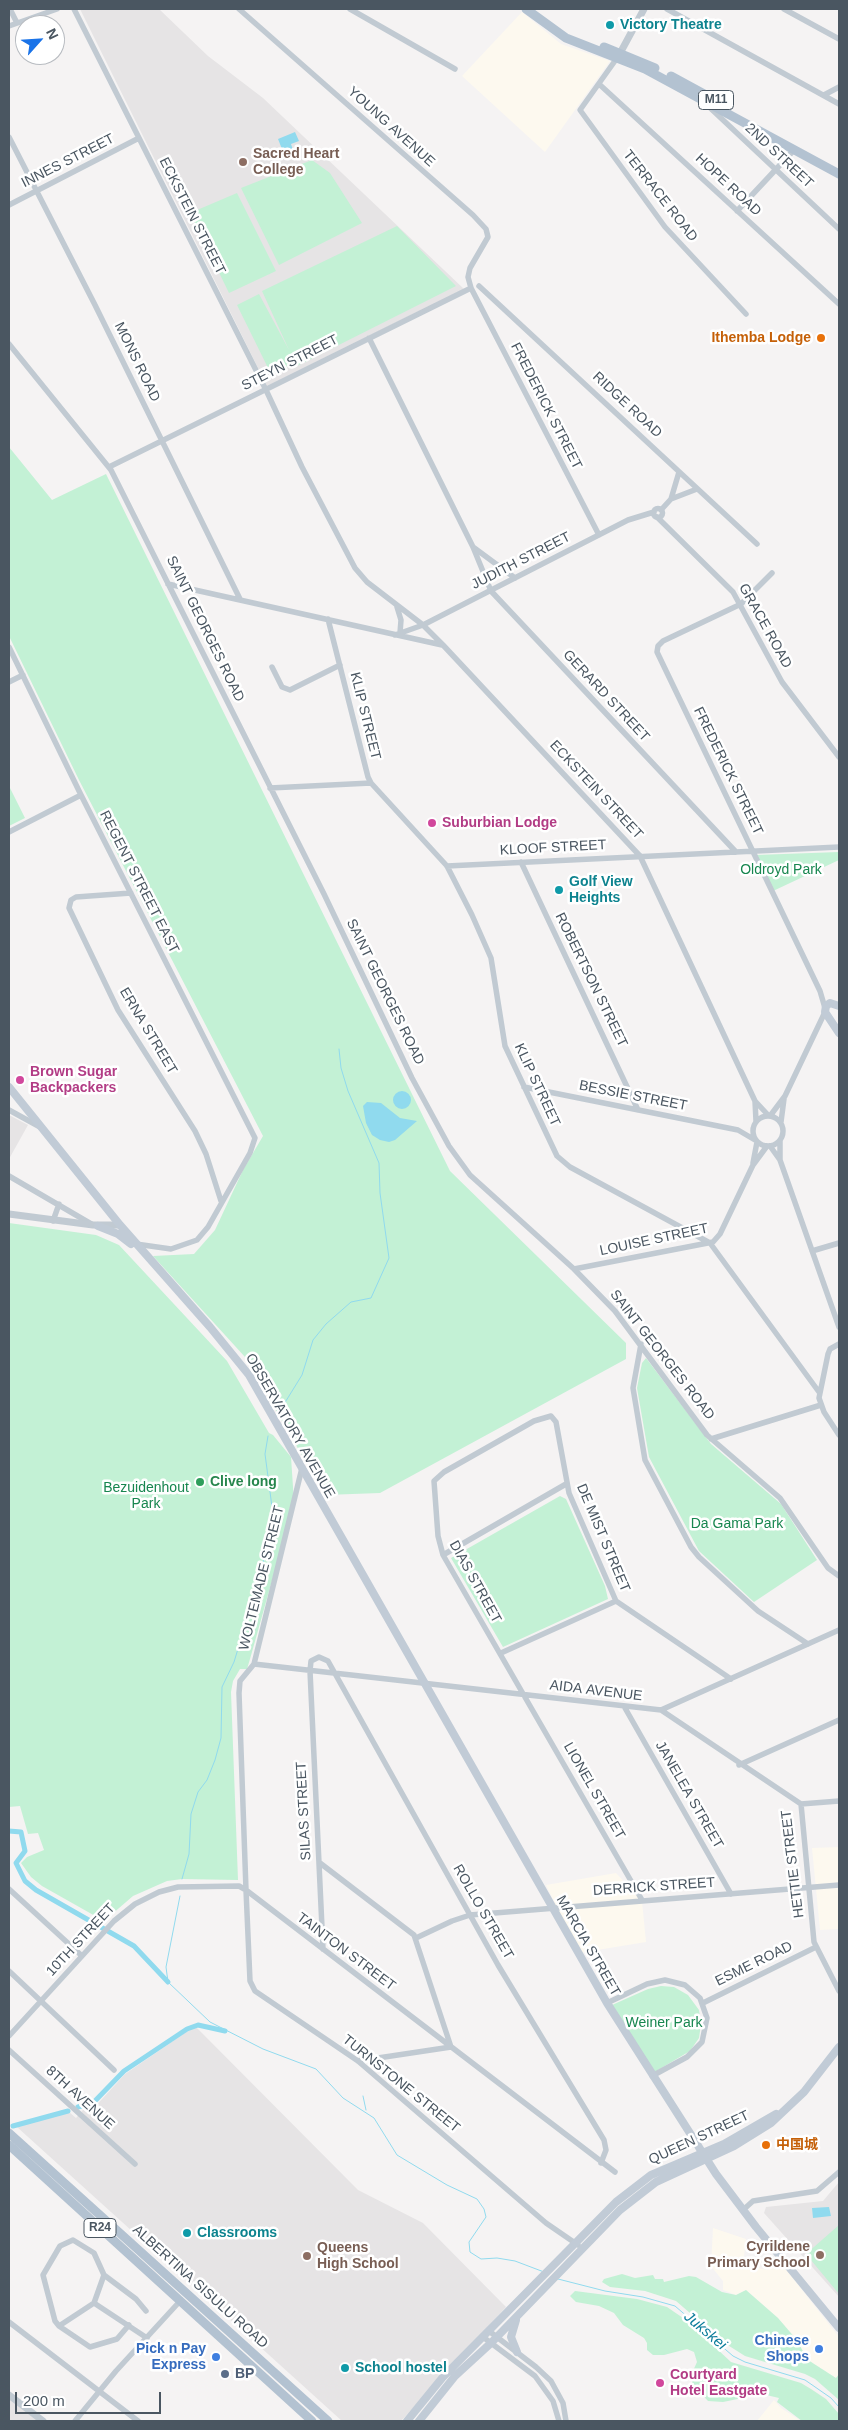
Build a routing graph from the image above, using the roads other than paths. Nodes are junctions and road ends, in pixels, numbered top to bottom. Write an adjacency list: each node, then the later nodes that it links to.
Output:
1 (57, 9): 10 (street)
2 (74, 9): 20 (street, ECKSTEIN STREET)
3 (350, 9): 13 (street)
4 (526, 9): 12 (main road, M11)
5 (535, 9): 12 (main road, M11)
6 (643, 9): 12 (street)
7 (667, 9): 16 (street)
8 (784, 9): 11 (street)
9 (244, 10): 30 (street, YOUNG AVENUE)
10 (40, 15)
11 (839, 39)
12 (619, 55): 14 (street); 17 (main road, M11); 22 (main road, M11)
13 (456, 69)
14 (599, 84): 27 (street, HOPE ROAD); 32 (street, TERRACE ROAD)
15 (839, 87): 16 (street)
16 (824, 95): 18 (street)
17 (703, 100): 21 (main road, M11); 23 (street, 2ND STREET)
18 (839, 104)
19 (9, 137): 25 (street, MONS ROAD)
20 (139, 138): 25 (street, INNES STREET); 35 (street, ECKSTEIN STREET)
21 (794, 150): 23 (street); 24 (main road, M11)
22 (839, 169)
23 (775, 170): 27 (street); 28 (street, 2ND STREET)
24 (839, 174)
25 (35, 192): 26 (street, INNES STREET); 36 (street, MONS ROAD)
26 (9, 205)
27 (737, 211): 31 (street, HOPE ROAD)
28 (839, 229)
29 (479, 286): 38 (street, RIDGE ROAD)
30 (471, 288): 33 (street, STEYN STREET); 42 (street, FREDERICK STREET)
31 (839, 304)
32 (746, 314)
33 (369, 338): 35 (street, STEYN STREET); 44 (street, GERARD STREET)
34 (9, 344): 37 (street, SAINT GEORGES ROAD)
35 (266, 390): 36 (street, STEYN STREET); 51 (street, ECKSTEIN STREET)
36 (161, 441): 37 (street, STEYN STREET); 49 (street, MONS ROAD)
37 (109, 467): 47 (street, SAINT GEORGES ROAD)
38 (679, 472): 39 (street, RIDGE ROAD); 40 (street)
39 (697, 489): 40 (street); 43 (street, RIDGE ROAD)
40 (671, 499): 41 (street, JUDITH STREET)
41 (655, 515): 42 (street, JUDITH STREET); 50 (street, GRACE ROAD)
42 (599, 535): 46 (street, JUDITH STREET)
43 (757, 544)
44 (473, 547): 46 (street, GERARD STREET); 48 (street, GERARD STREET)
45 (772, 573): 50 (street)
46 (516, 578): 48 (street, JUDITH STREET)
47 (168, 584): 49 (street); 63 (street, SAINT GEORGES ROAD)
48 (491, 591): 53 (street, JUDITH STREET); 67 (street, GERARD STREET)
49 (240, 599): 52 (street)
50 (741, 604): 61 (street, GRACE ROAD); 68 (street, FREDERICK STREET)
51 (397, 607): 53 (street, ECKSTEIN STREET); 54 (street)
52 (328, 618): 54 (street); 57 (street, KLIP STREET)
53 (423, 625): 54 (street, JUDITH STREET); 55 (street, ECKSTEIN STREET)
54 (397, 634): 55 (street)
55 (443, 645): 69 (street, ECKSTEIN STREET)
56 (9, 647): 59 (street, REGENT STREET EAST)
57 (340, 665): 58 (street); 62 (street, KLIP STREET)
58 (272, 667)
59 (23, 676): 60 (street); 64 (street, REGENT STREET EAST)
60 (9, 682)
61 (839, 757)
62 (370, 784): 63 (street); 71 (street, KLIP STREET)
63 (270, 788): 107 (street, SAINT GEORGES ROAD)
64 (81, 795): 65 (street); 72 (street, REGENT STREET EAST)
65 (9, 832)
66 (839, 847): 68 (street, KLOOF STREET)
67 (736, 852): 68 (street, KLOOF STREET); 69 (street, KLOOF STREET)
68 (754, 852): 73 (street, FREDERICK STREET)
69 (640, 856): 70 (street, KLOOF STREET); 80 (street, ECKSTEIN STREET)
70 (521, 862): 71 (street, KLOOF STREET); 82 (street, ROBERTSON STREET)
71 (447, 866): 78 (street, KLIP STREET)
72 (131, 893): 94 (street, ERNA STREET); 95 (street, REGENT STREET EAST)
73 (833, 1006): 74 (main road); 75 (street)
74 (834, 1018): 75 (street); 76 (main road)
75 (817, 1030): 79 (street)
76 (839, 1033)
77 (9, 1087): 86 (main road, OBSERVATORY AVENUE)
78 (524, 1087): 82 (street, BESSIE STREET); 102 (street, KLIP STREET)
79 (785, 1096): 83 (street); 84 (street)
80 (755, 1100): 83 (street, ECKSTEIN STREET); 85 (street, ECKSTEIN STREET)
81 (9, 1110): 86 (street)
82 (638, 1110): 87 (street, BESSIE STREET)
83 (769, 1115): 84 (street); 85 (street)
84 (781, 1122): 89 (street)
85 (755, 1123): 87 (street, BESSIE STREET); 88 (street)
86 (42, 1129): 100 (main road, OBSERVATORY AVENUE)
87 (738, 1130): 88 (street, BESSIE STREET)
88 (756, 1141): 90 (street); 92 (street, LOUISE STREET)
89 (780, 1141): 90 (street); 91 (street)
90 (768, 1146): 91 (street); 92 (street, LOUISE STREET)
91 (780, 1160): 105 (street)
92 (753, 1165): 102 (street, LOUISE STREET)
93 (9, 1176): 97 (street)
94 (216, 1183): 95 (street); 96 (street, ERNA STREET)
95 (230, 1188): 96 (street)
96 (221, 1201): 104 (street)
97 (59, 1204): 99 (street); 101 (street)
98 (9, 1214): 99 (street)
99 (53, 1220): 101 (street)
100 (120, 1225): 101 (street); 104 (main road, OBSERVATORY AVENUE)
101 (96, 1226): 106 (main road)
102 (710, 1243): 107 (street, LOUISE STREET); 111 (street, KLIP STREET)
103 (839, 1243): 105 (street)
104 (136, 1244): 106 (main road, OBSERVATORY AVENUE)
105 (812, 1251): 108 (street)
106 (147, 1256): 116 (main road, OBSERVATORY AVENUE)
107 (574, 1270): 109 (street, SAINT GEORGES ROAD)
108 (839, 1327)
109 (641, 1344): 115 (street, SAINT GEORGES ROAD); 122 (street)
110 (839, 1344): 111 (street)
111 (820, 1392): 112 (street)
112 (821, 1405): 114 (street); 115 (street)
113 (544, 1416): 117 (street, DE MIST STREET); 118 (street, DIAS STREET)
114 (839, 1435)
115 (711, 1439): 119 (street, SAINT GEORGES ROAD)
116 (302, 1468): 124 (street, WOLTEMADE STREET); 128 (main road, OBSERVATORY AVENUE)
117 (566, 1484): 118 (street); 120 (street, DE MIST STREET)
118 (444, 1555): 123 (street, DIAS STREET)
119 (839, 1576)
120 (616, 1601): 123 (street); 127 (street, DE MIST STREET)
121 (839, 1630): 122 (street, AIDA AVENUE)
122 (808, 1644): 127 (street, AIDA AVENUE)
123 (500, 1653): 129 (street, DIAS STREET)
124 (254, 1664): 125 (street, AIDA AVENUE); 140 (street)
125 (310, 1671): 126 (street, AIDA AVENUE); 126 (street); 136 (street, SILAS STREET)
126 (334, 1674): 128 (street, AIDA AVENUE); 144 (street, ROLLO STREET)
127 (731, 1679): 131 (street, AIDA AVENUE)
128 (424, 1683): 129 (street, AIDA AVENUE); 143 (main road, MARCIA STREET)
129 (525, 1695): 130 (street, AIDA AVENUE); 142 (street, LIONEL STREET)
130 (625, 1708): 131 (street, AIDA AVENUE); 141 (street, JANELEA STREET)
131 (661, 1710): 133 (street, HETTIE STREET)
132 (839, 1720): 133 (street)
133 (739, 1765): 135 (street, HETTIE STREET)
134 (839, 1801): 135 (street)
135 (801, 1804): 138 (street, HETTIE STREET)
136 (320, 1862): 145 (street); 147 (street, SILAS STREET)
137 (839, 1885): 138 (street, DERRICK STREET)
138 (809, 1887): 141 (street, DERRICK STREET); 146 (street, HETTIE STREET)
139 (9, 1889): 148 (street)
140 (246, 1890): 147 (street, TAINTON STREET); 148 (street, 10TH STREET); 158 (street, TURNSTONE STREET)
141 (731, 1894): 142 (street, DERRICK STREET)
142 (642, 1900): 143 (street, DERRICK STREET)
143 (553, 1908): 144 (street, DERRICK STREET); 152 (main road, MARCIA STREET)
144 (470, 1915): 145 (street, DERRICK STREET); 164 (street, ROLLO STREET)
145 (416, 1938): 155 (street)
146 (816, 1947): 150 (street, HETTIE STREET); 153 (street, ESME ROAD)
147 (322, 1949): 155 (street, TAINTON STREET)
148 (82, 1956): 151 (street, 10TH STREET)
149 (9, 1972): 151 (street)
150 (839, 1991)
151 (41, 2001): 154 (street, 10TH STREET); 159 (street)
152 (607, 2003): 153 (street); 160 (main road, MARCIA STREET)
153 (703, 2003): 160 (street)
154 (9, 2036)
155 (451, 2047): 158 (street); 164 (street, TAINTON STREET)
156 (839, 2048): 163 (main road, QUEEN STREET)
157 (9, 2050): 165 (street, 8TH AVENUE)
158 (358, 2061): 171 (street, TURNSTONE STREET)
159 (114, 2070)
160 (652, 2076): 163 (main road, MARCIA STREET)
161 (9, 2133): 176 (main road, ALBERTINA SISULU ROAD / R24)
162 (9, 2145): 177 (main road, ALBERTINA SISULU ROAD / R24)
163 (704, 2156): 166 (main road, QUEEN STREET); 169 (main road, MARCIA STREET); 171 (main road, QUEEN STREET)
164 (601, 2162): 167 (street, TAINTON STREET)
165 (136, 2164)
166 (690, 2166): 169 (main road); 172 (main road, QUEEN STREET)
167 (615, 2172)
168 (839, 2172): 170 (street)
169 (716, 2174): 170 (main road, MARCIA STREET)
170 (743, 2210): 184 (main road, MARCIA STREET)
171 (574, 2244): 172 (street, TURNSTONE STREET); 173 (main road, QUEEN STREET)
172 (583, 2248): 173 (main road, QUEEN STREET)
173 (561, 2264): 175 (main road, QUEEN STREET)
174 (104, 2275): 178 (street); 179 (street); 183 (street)
175 (540, 2286): 180 (main road, QUEEN STREET); 185 (main road, QUEEN STREET)
176 (188, 2293): 177 (street); 195 (main road, ALBERTINA SISULU ROAD / R24)
177 (180, 2301): 186 (street); 194 (main road, ALBERTINA SISULU ROAD / R24)
178 (94, 2303): 182 (street); 183 (street)
179 (146, 2312)
180 (517, 2316): 187 (main road, QUEEN STREET); 188 (main road)
181 (9, 2322): 189 (street)
182 (130, 2325): 183 (street); 186 (street)
183 (59, 2326)
184 (839, 2328)
185 (486, 2334): 187 (street); 196 (main road, QUEEN STREET)
186 (146, 2338): 189 (street)
187 (494, 2340): 188 (street); 197 (main road, QUEEN STREET); 198 (street)
188 (517, 2352): 199 (street)
189 (100, 2391): 192 (street); 193 (street)
190 (9, 2395): 191 (street)
191 (43, 2421)
192 (75, 2421)
193 (138, 2421)
194 (312, 2421)
195 (328, 2421)
196 (407, 2421)
197 (419, 2421)
198 (559, 2421)
199 (566, 2421)

